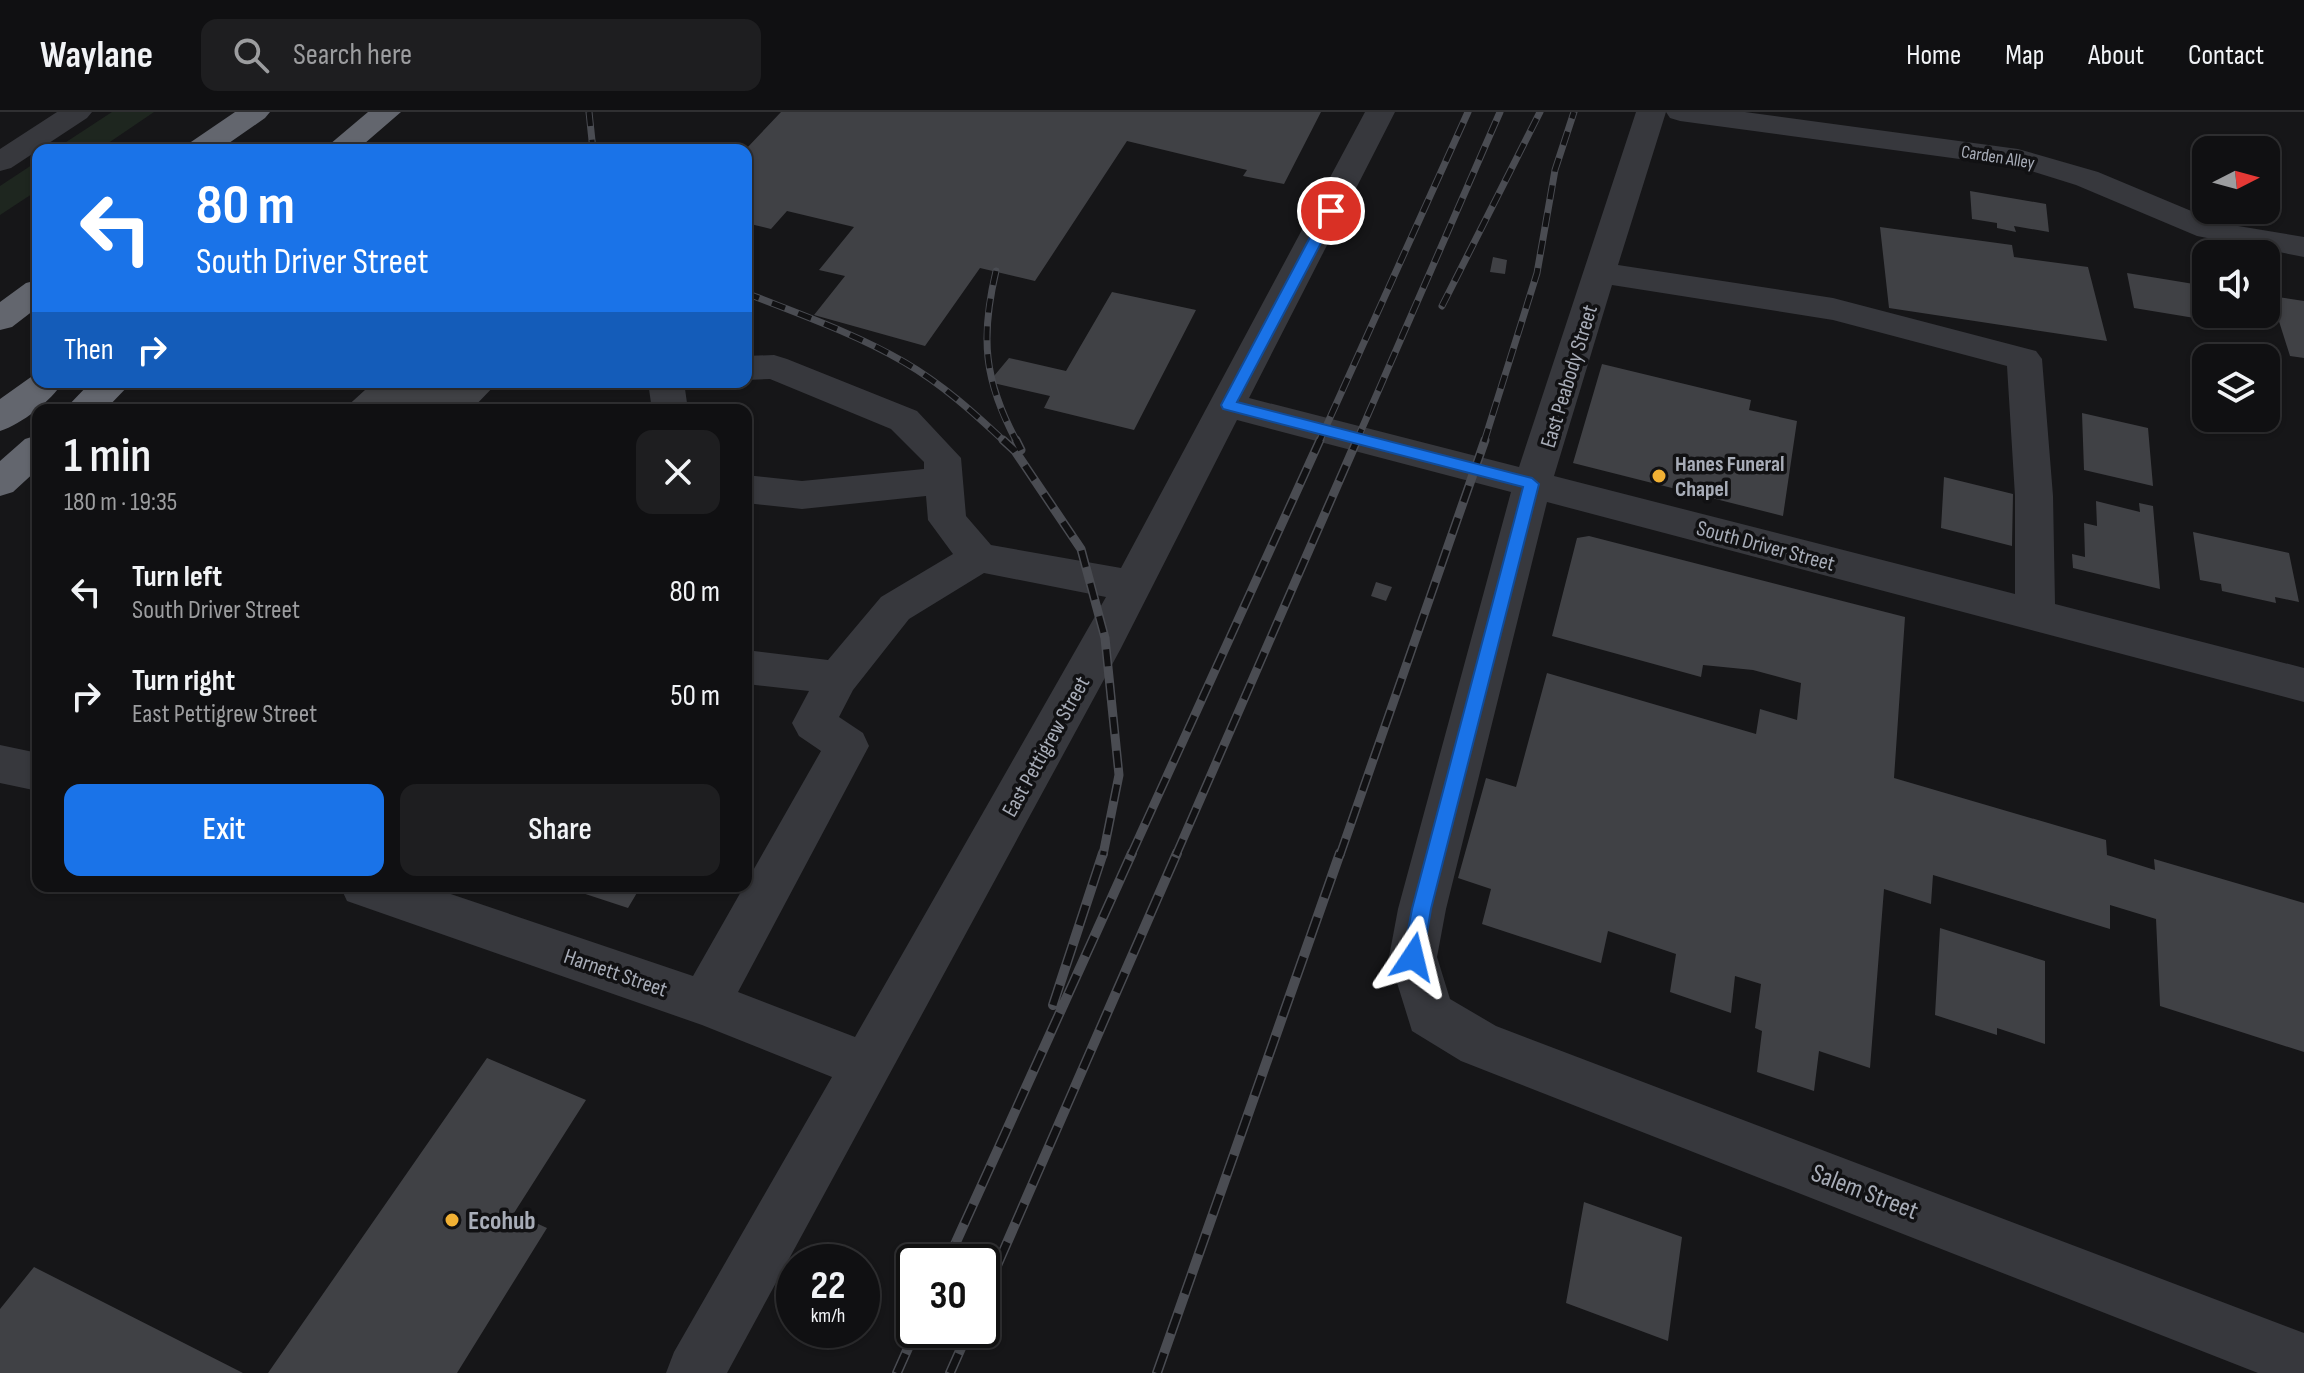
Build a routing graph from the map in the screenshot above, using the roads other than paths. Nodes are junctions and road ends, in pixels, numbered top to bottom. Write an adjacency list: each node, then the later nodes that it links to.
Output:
1 (77, 112): 13 (street)
2 (255, 112): 9 (highway)
3 (279, 112): 10 (highway)
4 (386, 112): 11 (highway)
5 (406, 112): 12 (highway)
6 (1380, 112): 24 (street, East Pettigrew Street)
7 (1651, 112): 16 (street, East Peabody Street)
8 (1680, 112): 14 (street, Carden Alley)
9 (208, 144)
10 (235, 144)
11 (346, 144)
12 (371, 144)
13 (0, 162)
14 (2304, 247)
15 (32, 262): 17 (highway)
16 (1600, 273): 29 (street, East Peabody Street); 33 (street)
17 (0, 283)
18 (32, 295): 19 (highway)
19 (0, 319)
20 (752, 368): 27 (street)
21 (38, 388): 25 (highway)
22 (107, 388): 23 (highway)
23 (89, 404)
24 (1228, 405): 29 (street, South Driver Street); 32 (street, East Pettigrew Street)
25 (0, 418)
26 (32, 453): 28 (highway)
27 (944, 481): 30 (street); 31 (street)
28 (0, 482)
29 (1532, 484): 33 (street, South Driver Street); 41 (street, East Peabody Street)
30 (752, 490)
31 (979, 557): 32 (street); 35 (street)
32 (1133, 585): 42 (street, East Pettigrew Street)
33 (2035, 615): 36 (street, South Driver Street)
34 (752, 668): 35 (street)
35 (838, 678): 40 (street)
36 (2304, 685)
37 (0, 764): 38 (street)
38 (32, 771)
39 (381, 892): 40 (street, Harnett Street)
40 (705, 1003): 42 (street, Harnett Street)
41 (1430, 1014): 43 (street, Salem Street)
42 (866, 1066): 44 (street, East Pettigrew Street)
43 (2304, 1362)
44 (695, 1373)

